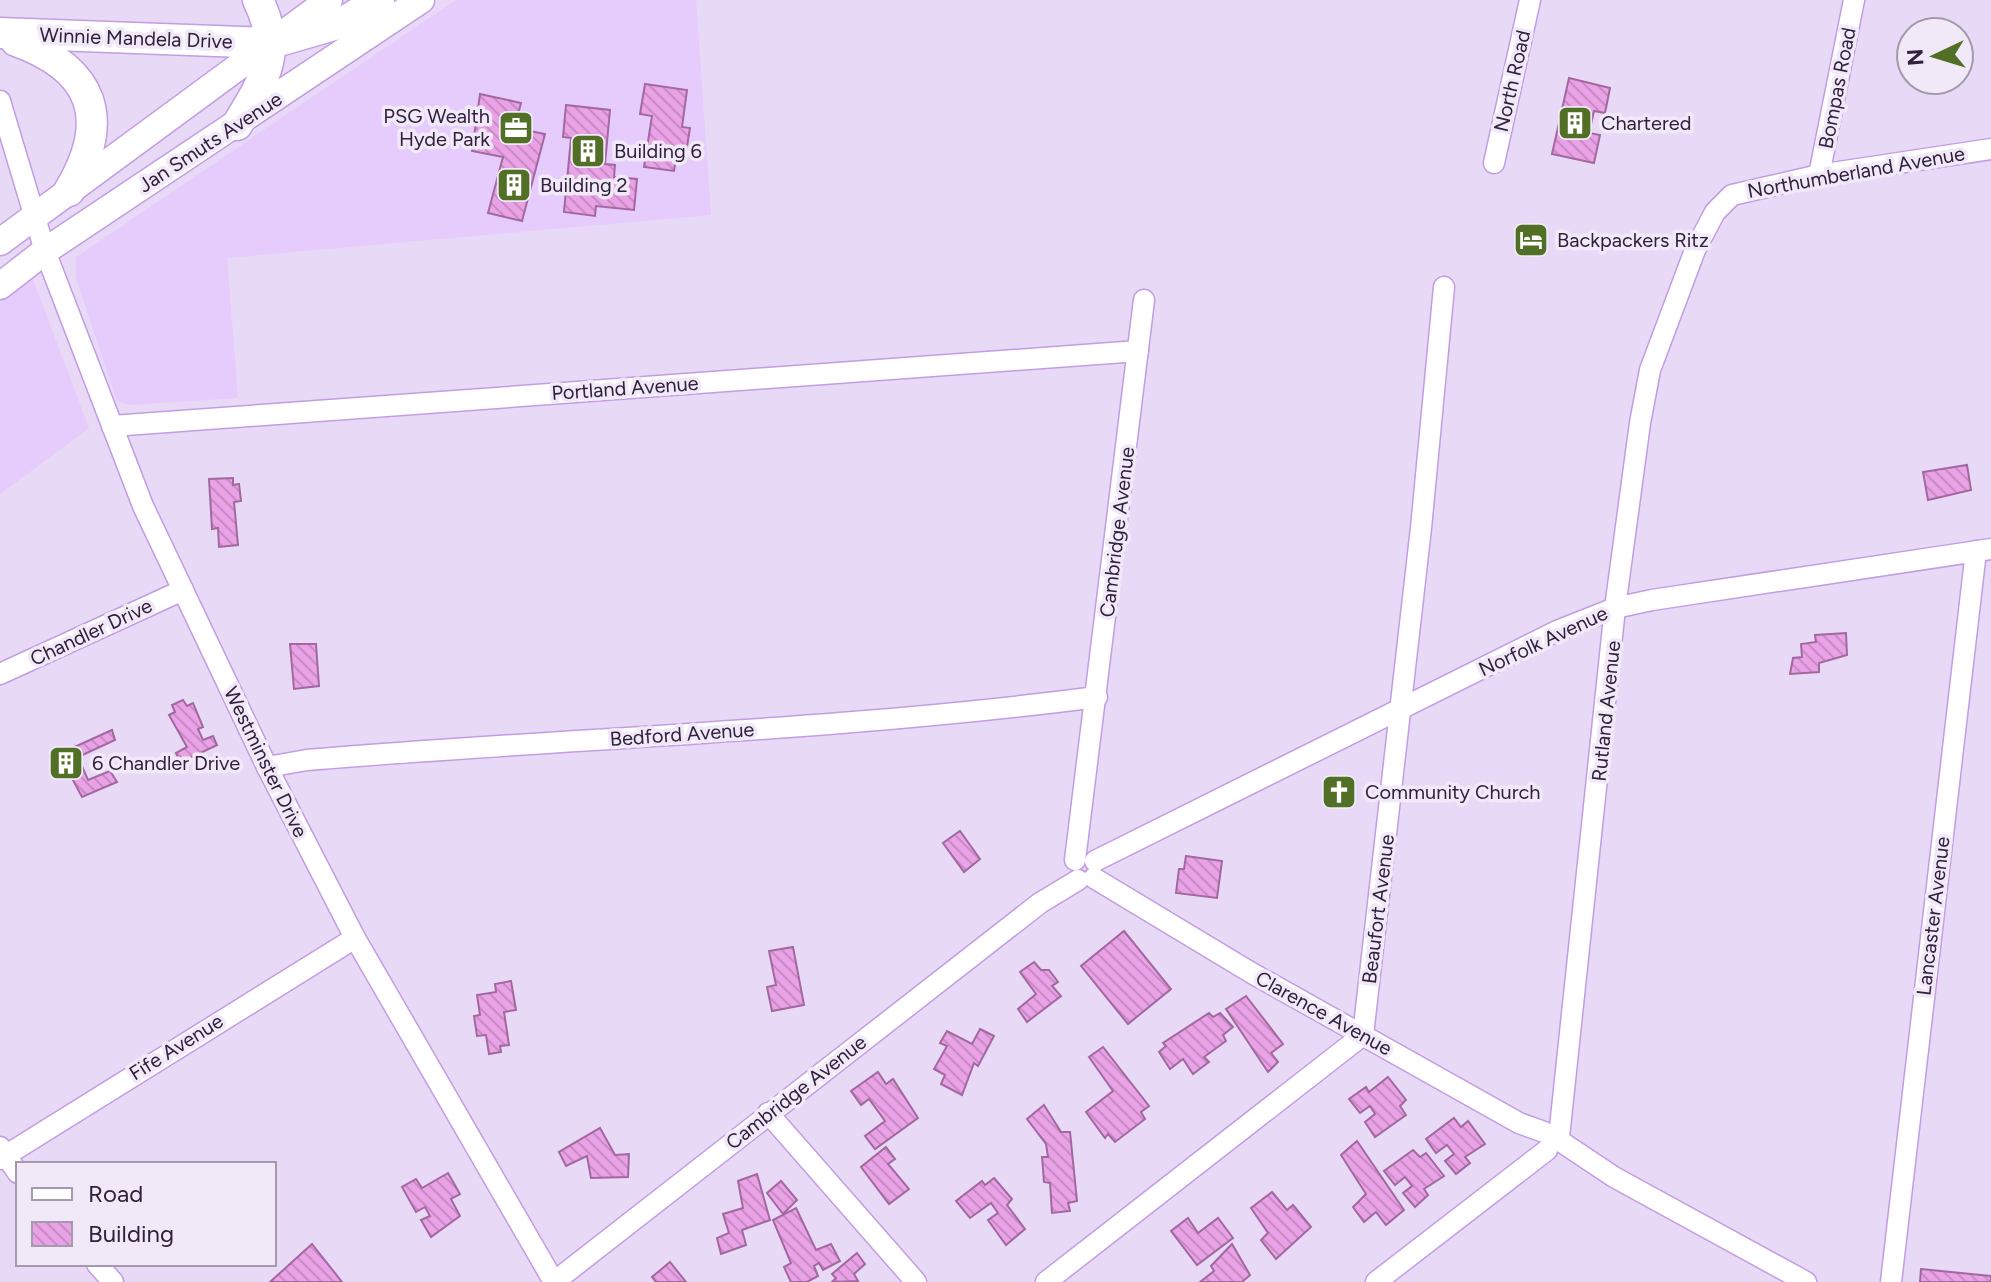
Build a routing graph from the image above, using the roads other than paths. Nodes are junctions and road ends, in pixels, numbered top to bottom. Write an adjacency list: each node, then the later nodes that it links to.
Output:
1 (258, 0): 8 (main road)
2 (329, 0): 8 (main road, Jan Smuts Avenue)
3 (379, 0): 8 (main road, Winnie Mandela Drive)
4 (421, 0): 10 (main road, Jan Smuts Avenue)
5 (1530, 0): 12 (street, North Road)
6 (1854, 0): 13 (street, Bompas Road)
7 (0, 34): 8 (main road, Winnie Mandela Drive); 14 (main road)
8 (272, 43): 10 (main road); 14 (main road, Jan Smuts Avenue)
9 (0, 101): 16 (street, Westminster Drive)
10 (237, 125): 18 (main road, Jan Smuts Avenue)
11 (1991, 149): 13 (street, Northumberland Avenue)
12 (1494, 163)
13 (1819, 175): 15 (street, Northumberland Avenue)
14 (69, 191): 16 (main road, Jan Smuts Avenue)
15 (1724, 200): 26 (street, Rutland Avenue)
16 (34, 216): 17 (main road, Jan Smuts Avenue); 18 (street, Westminster Drive)
17 (0, 242)
18 (45, 251): 19 (main road, Jan Smuts Avenue); 23 (street, Westminster Drive)
19 (0, 286)
20 (1444, 287): 29 (street, Beaufort Avenue)
21 (1144, 300): 22 (street, Cambridge Avenue)
22 (1138, 351): 23 (street, Portland Avenue); 28 (street, Cambridge Avenue)
23 (112, 426): 25 (street, Westminster Drive)
24 (1983, 550): 26 (street, Norfolk Avenue); 45 (street, Lancaster Avenue)
25 (183, 590): 27 (street, Chandler Drive); 30 (street, Westminster Drive)
26 (1615, 608): 29 (street, Norfolk Avenue); 35 (street, Rutland Avenue)
27 (0, 674)
28 (1097, 697): 30 (street, Bedford Avenue); 31 (street, Cambridge Avenue)
29 (1400, 710): 31 (street, Norfolk Avenue); 33 (street, Beaufort Avenue)
30 (267, 767): 32 (street, Westminster Drive)
31 (1085, 870): 33 (street, Clarence Avenue); 34 (street, Cambridge Avenue)
32 (355, 938): 36 (street, Fife Avenue); 40 (street, Westminster Drive)
33 (1363, 1035): 35 (street, Clarence Avenue); 42 (street)
34 (768, 1113): 40 (street, Cambridge Avenue); 41 (street)
35 (1549, 1141): 43 (street); 44 (street, Clarence Avenue)
36 (1, 1154): 37 (street)
37 (16, 1171)
38 (99, 1266): 39 (street)
39 (113, 1282)
40 (554, 1282)
41 (916, 1282)
42 (1046, 1282)
43 (1376, 1282)
44 (1806, 1282)
45 (1891, 1282)

